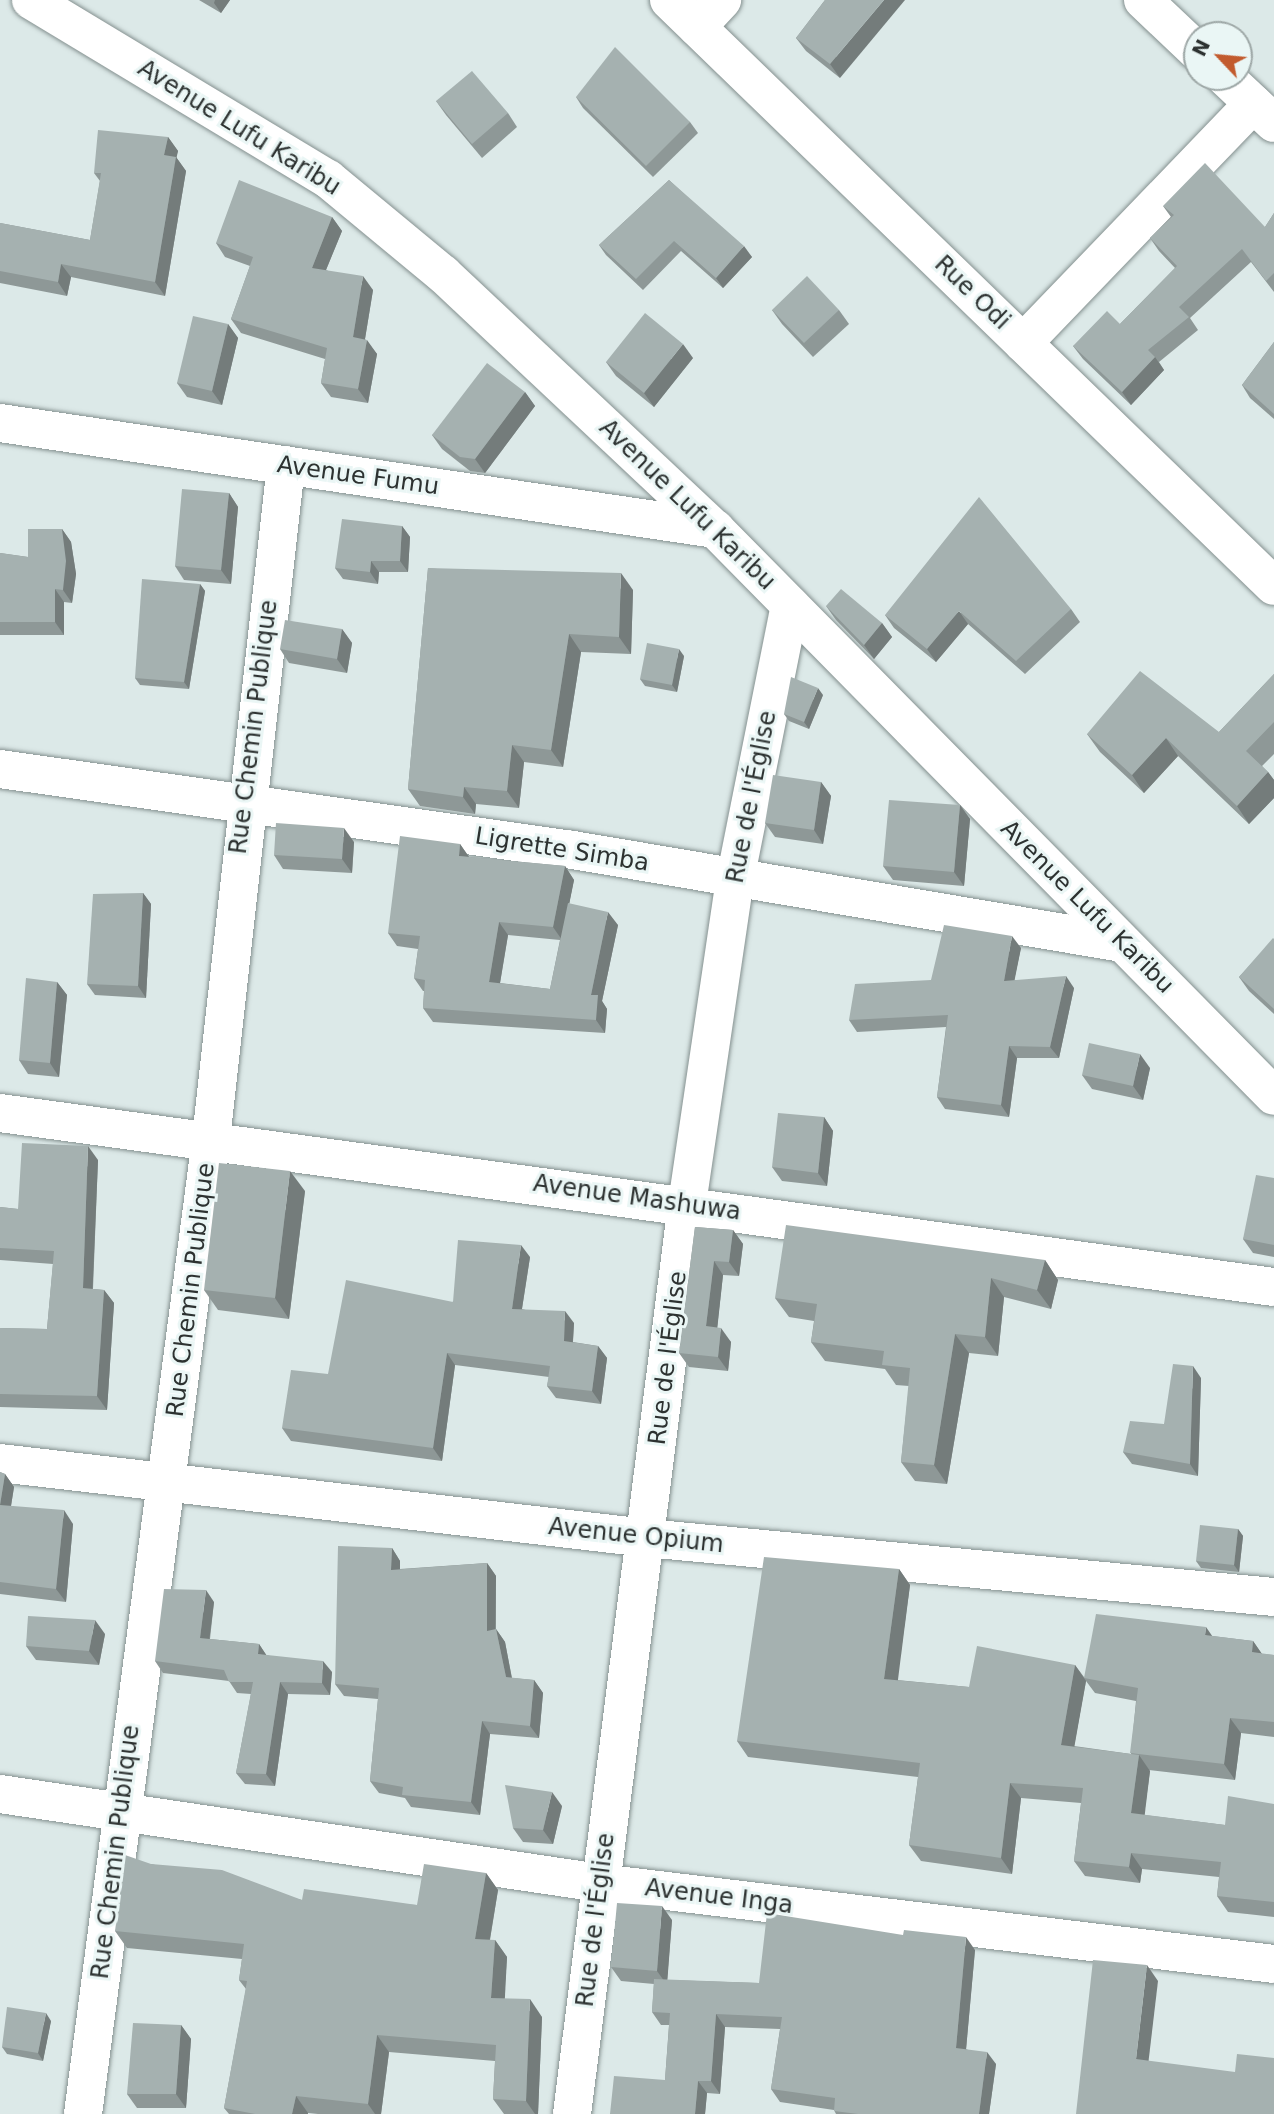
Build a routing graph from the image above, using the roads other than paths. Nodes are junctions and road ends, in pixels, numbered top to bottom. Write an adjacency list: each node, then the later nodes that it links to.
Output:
1 (31, 0): 12 (street, Avenue Lufu Karibu)
2 (669, 0): 5 (street, Rue Odi)
3 (722, 0): 5 (street)
4 (1143, 0): 6 (street)
5 (697, 27): 9 (street, Rue Odi)
6 (1183, 38)
7 (1243, 91): 8 (street)
8 (1265, 108): 9 (street)
9 (1023, 343): 13 (street, Rue Odi)
10 (0, 423): 11 (street, Avenue Fumu)
11 (286, 465): 12 (street, Avenue Fumu); 16 (street, Rue Chemin Publique)
12 (715, 529): 14 (street, Avenue Lufu Karibu)
13 (1274, 586)
14 (790, 605): 17 (street, Rue de l'Église); 18 (street, Avenue Lufu Karibu)
15 (0, 769): 16 (street, Ligrette Simba)
16 (244, 801): 17 (street, Ligrette Simba); 21 (street, Rue Chemin Publique)
17 (734, 880): 18 (street, Ligrette Simba); 22 (street, Rue de l'Église)
18 (1122, 943): 19 (street, Avenue Lufu Karibu)
19 (1274, 1096)
20 (0, 1113): 21 (street, Avenue Mashuwa)
21 (211, 1139): 22 (street, Avenue Mashuwa); 25 (street, Rue Chemin Publique)
22 (687, 1204): 23 (street, Avenue Mashuwa); 26 (street, Rue de l'Église)
23 (1274, 1287)
24 (0, 1463): 25 (street, Avenue Opium)
25 (165, 1487): 26 (street, Avenue Opium); 29 (street, Rue Chemin Publique)
26 (646, 1538): 27 (street, Avenue Opium); 30 (street, Rue de l'Église)
27 (1274, 1597)
28 (0, 1794): 29 (street, Avenue Inga)
29 (122, 1810): 30 (street, Avenue Inga); 32 (street, Rue Chemin Publique)
30 (600, 1883): 31 (street, Avenue Inga); 33 (street, Rue de l'Église)
31 (1274, 1964)
32 (83, 2114)
33 (572, 2114)

